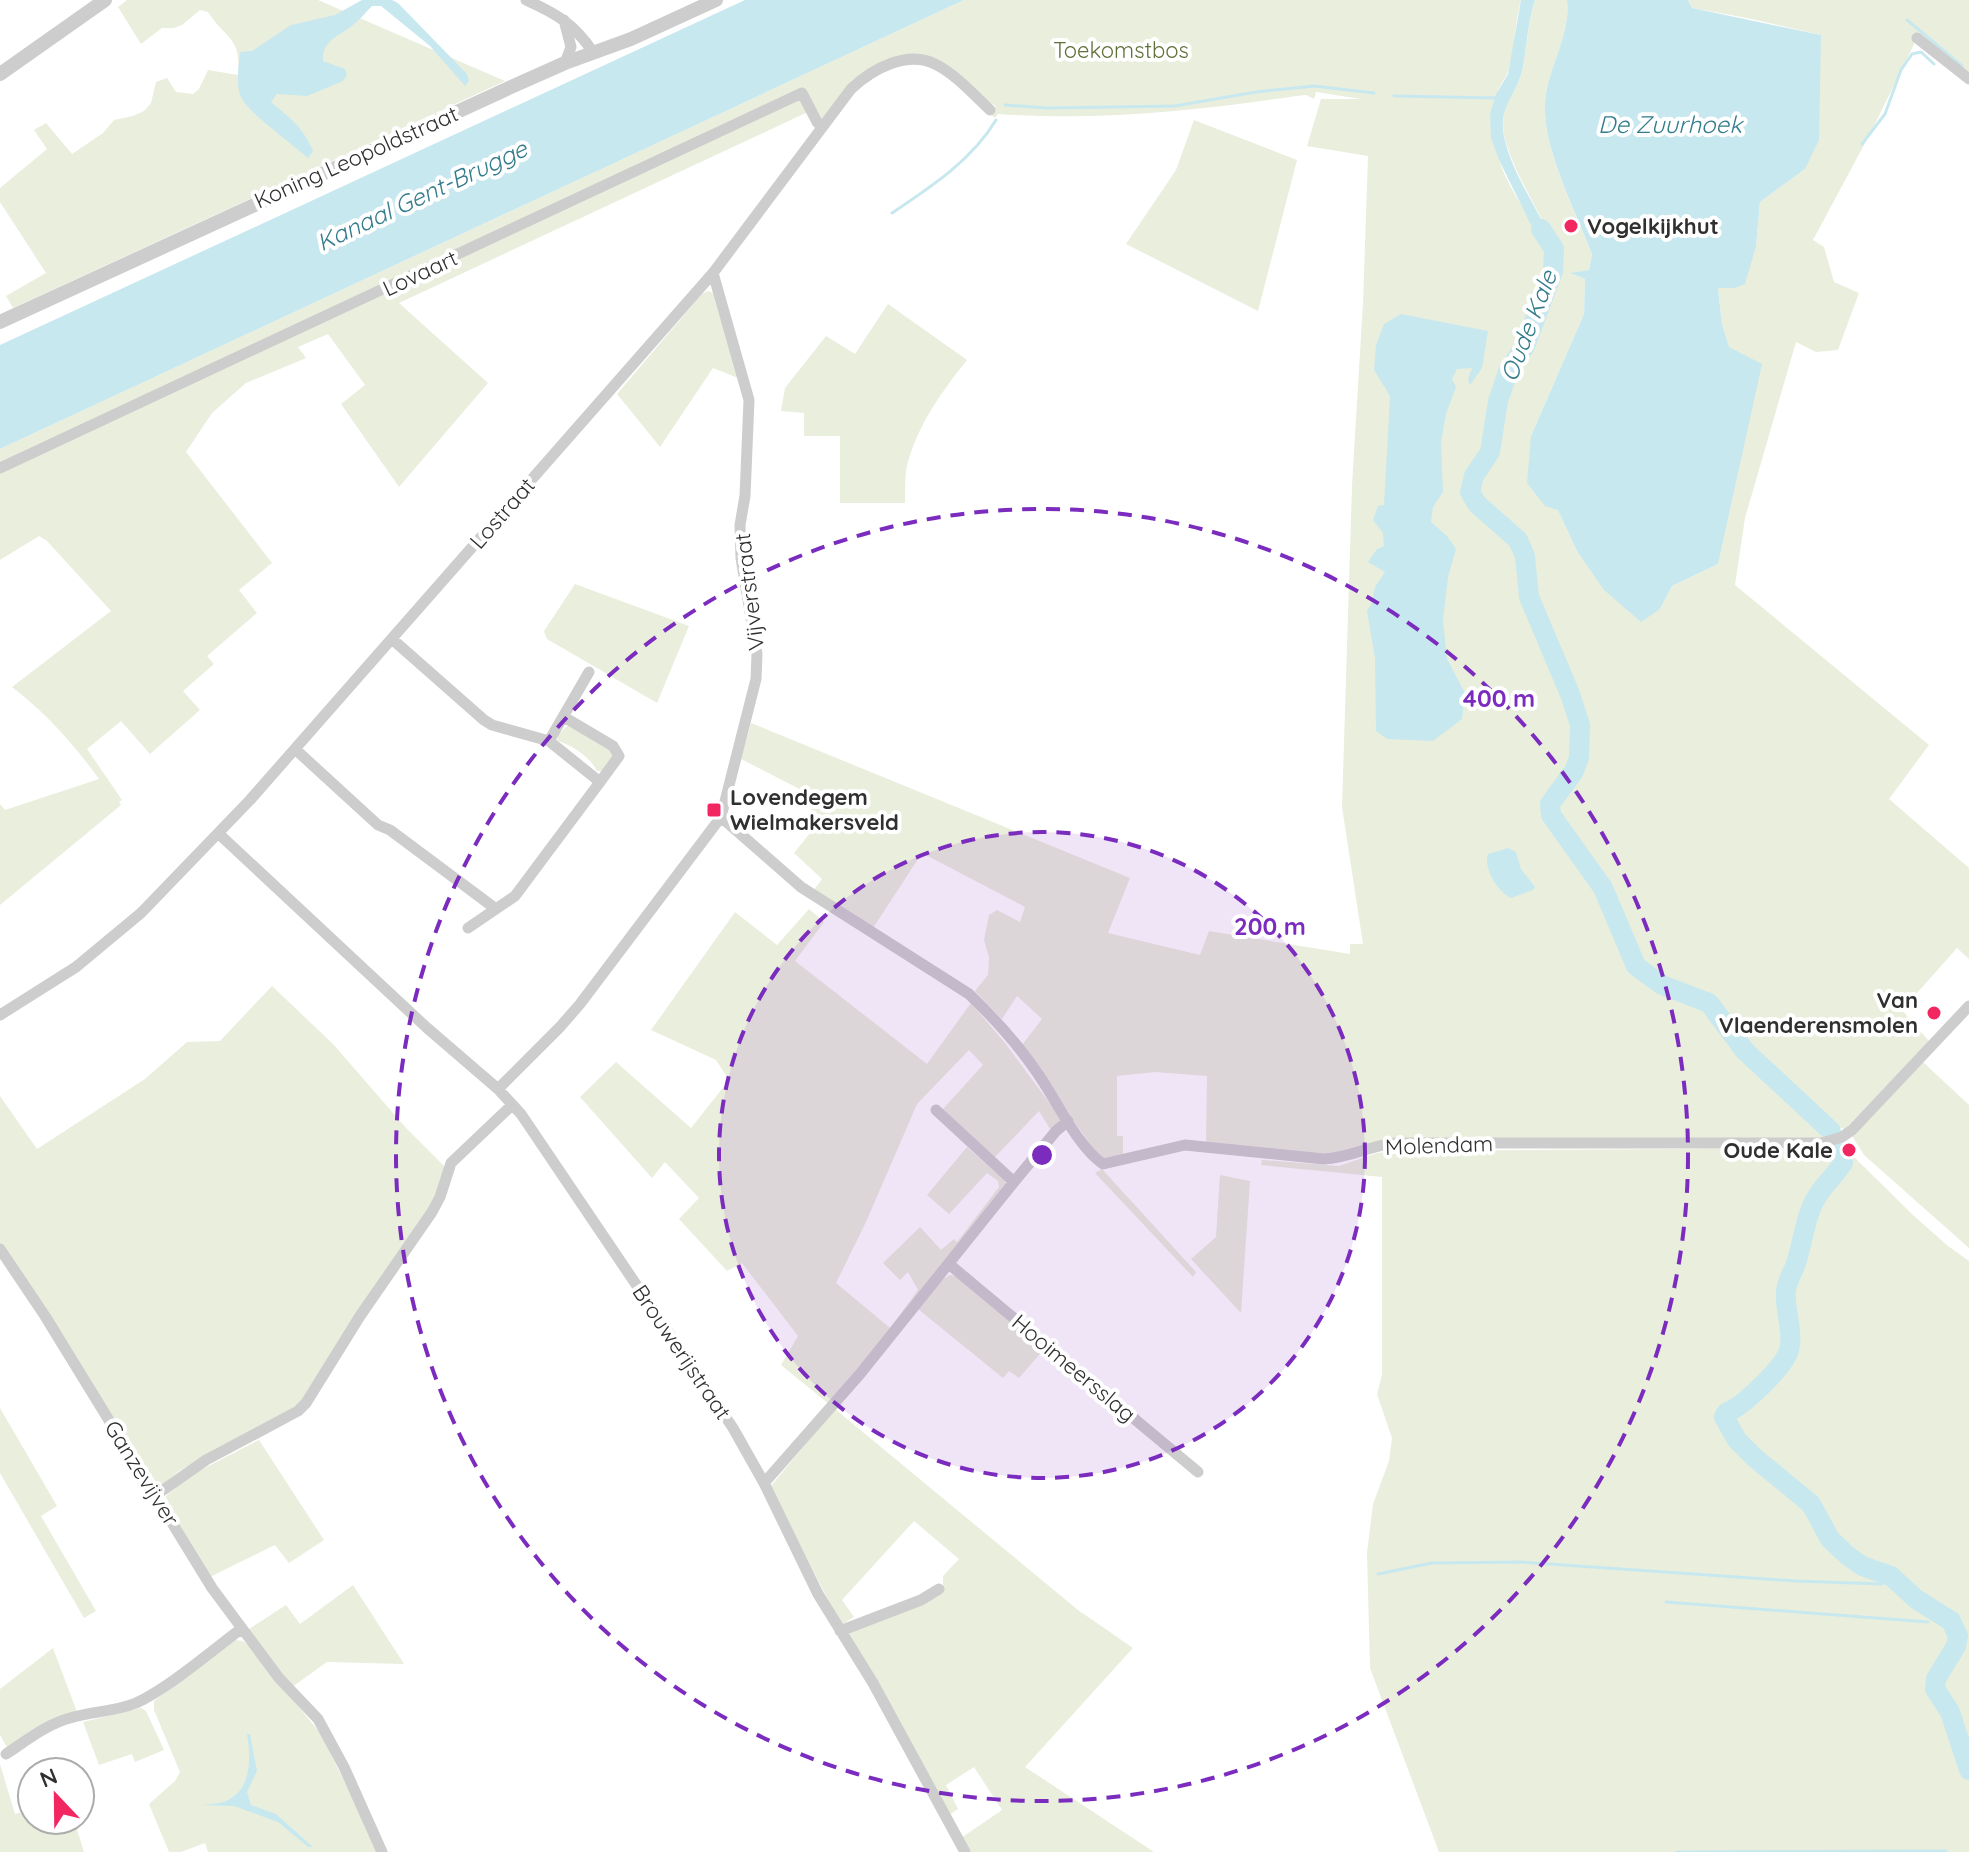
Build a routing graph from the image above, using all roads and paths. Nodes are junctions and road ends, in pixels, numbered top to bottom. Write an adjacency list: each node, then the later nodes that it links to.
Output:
1 (105, 0): 8 (street)
2 (526, 0): 4 (street)
3 (716, 0): 6 (street, Koning Leopoldstraat)
4 (564, 19): 6 (street); 7 (street)
5 (1917, 38): 9 (street)
6 (593, 52): 7 (street, Koning Leopoldstraat)
7 (565, 63): 13 (street, Koning Leopoldstraat)
8 (0, 74)
9 (1969, 79)
10 (990, 110): 11 (street, Lostraat)
11 (822, 127): 12 (street, Lostraat); 14 (street, Lovaart)
12 (713, 273): 15 (street, Lostraat); 21 (street, Vijverstraat)
13 (0, 322)
14 (0, 468)
15 (392, 639): 18 (street); 19 (street, Lostraat)
16 (589, 672): 17 (street)
17 (564, 717): 18 (street); 20 (street)
18 (549, 741): 20 (street)
19 (295, 749): 22 (street, Lostraat); 23 (street)
20 (600, 782): 23 (street)
21 (721, 817): 27 (street); 30 (street)
22 (219, 834): 26 (street, Lostraat); 27 (street, Brouwerijstraat)
23 (496, 909): 24 (street)
24 (468, 928)
25 (1969, 1006): 30 (street, Molendam)
26 (0, 1015)
27 (498, 1089): 28 (street, Brouwerijstraat)
28 (512, 1105): 35 (street, Brouwerijstraat); 36 (street)
29 (936, 1110): 31 (street)
30 (1068, 1121): 31 (street)
31 (1014, 1182): 33 (street)
32 (0, 1249): 36 (street, Ganzevijver)
33 (949, 1264): 34 (street, Hooimeersslag); 35 (street)
34 (1198, 1472)
35 (764, 1483): 39 (street, Brouwerijstraat)
36 (156, 1495): 38 (street, Ganzevijver)
37 (939, 1589): 39 (street)
38 (241, 1629): 40 (street); 41 (street, Ganzevijver)
39 (840, 1631): 42 (street, Brouwerijstraat)
40 (6, 1754)
41 (382, 1852)
42 (965, 1852)

